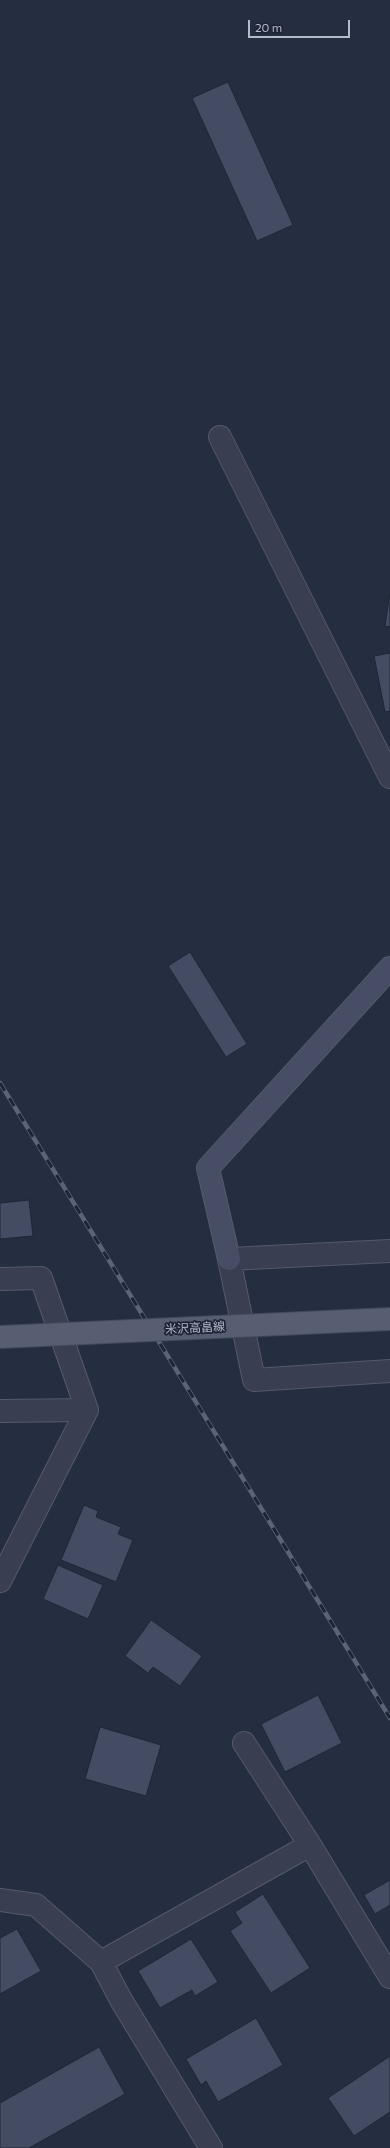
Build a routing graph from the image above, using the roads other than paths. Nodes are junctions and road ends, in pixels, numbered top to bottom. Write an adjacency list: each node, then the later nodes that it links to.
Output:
1 (220, 437): 2 (street)
2 (390, 777)
3 (390, 968): 5 (street)
4 (390, 1251): 5 (street)
5 (229, 1259): 9 (street)
6 (0, 1279): 10 (street)
7 (390, 1319): 8 (main road, 米沢高畠線, bridge)
8 (0, 1337)
9 (390, 1371)
10 (86, 1410): 11 (street); 12 (street)
11 (0, 1411)
12 (0, 1581)
13 (244, 1743): 14 (street)
14 (310, 1845): 16 (street); 17 (street)
15 (0, 1900): 16 (street)
16 (101, 1962): 18 (street)
17 (390, 1977)
18 (212, 2148)

